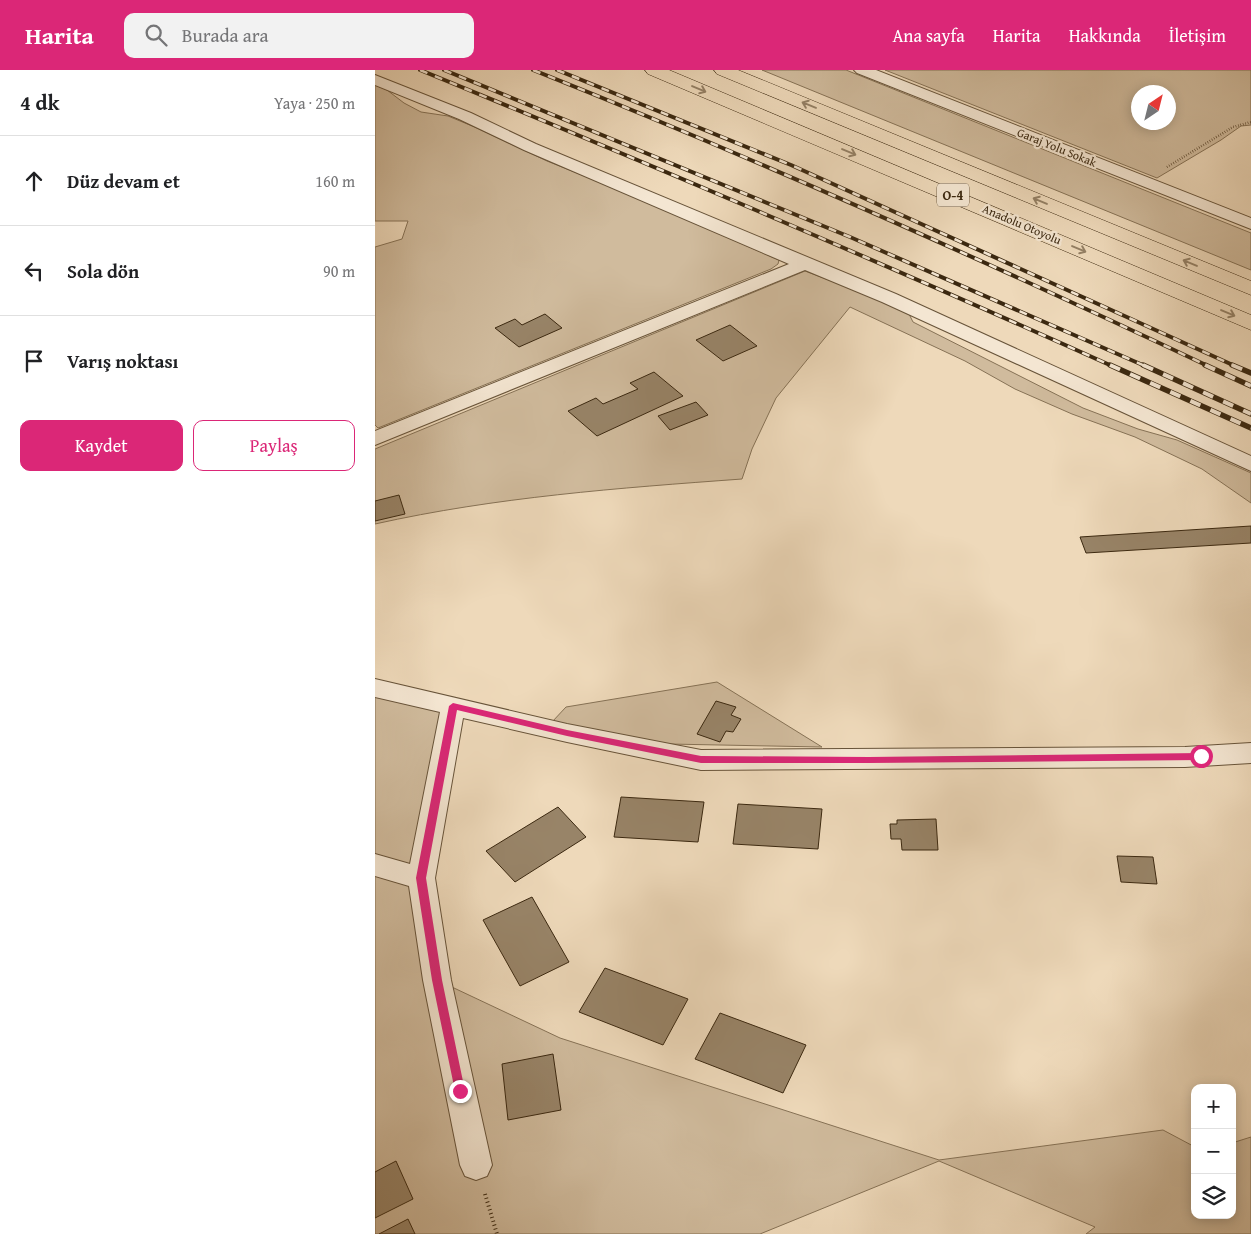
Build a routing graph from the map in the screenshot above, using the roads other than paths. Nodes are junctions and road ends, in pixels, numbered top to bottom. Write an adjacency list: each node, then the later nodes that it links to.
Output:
1 (654, 70): 8 (highway, Anadolu Otoyolu / O-4, one-way to 8)
2 (723, 70): 7 (highway, Anadolu Otoyolu / O-4, one-way to 2)
3 (862, 70): 5 (street, Garaj Yolu Sokak)
4 (375, 80): 6 (street)
5 (1251, 224)
6 (804, 264): 9 (street); 10 (street)
7 (1251, 289)
8 (1251, 323)
9 (375, 439)
10 (1251, 464)
11 (375, 688): 12 (street)
12 (453, 706): 13 (street); 15 (street)
13 (1251, 753)
14 (375, 865): 15 (street)
15 (421, 878): 16 (street)
16 (475, 1165)

